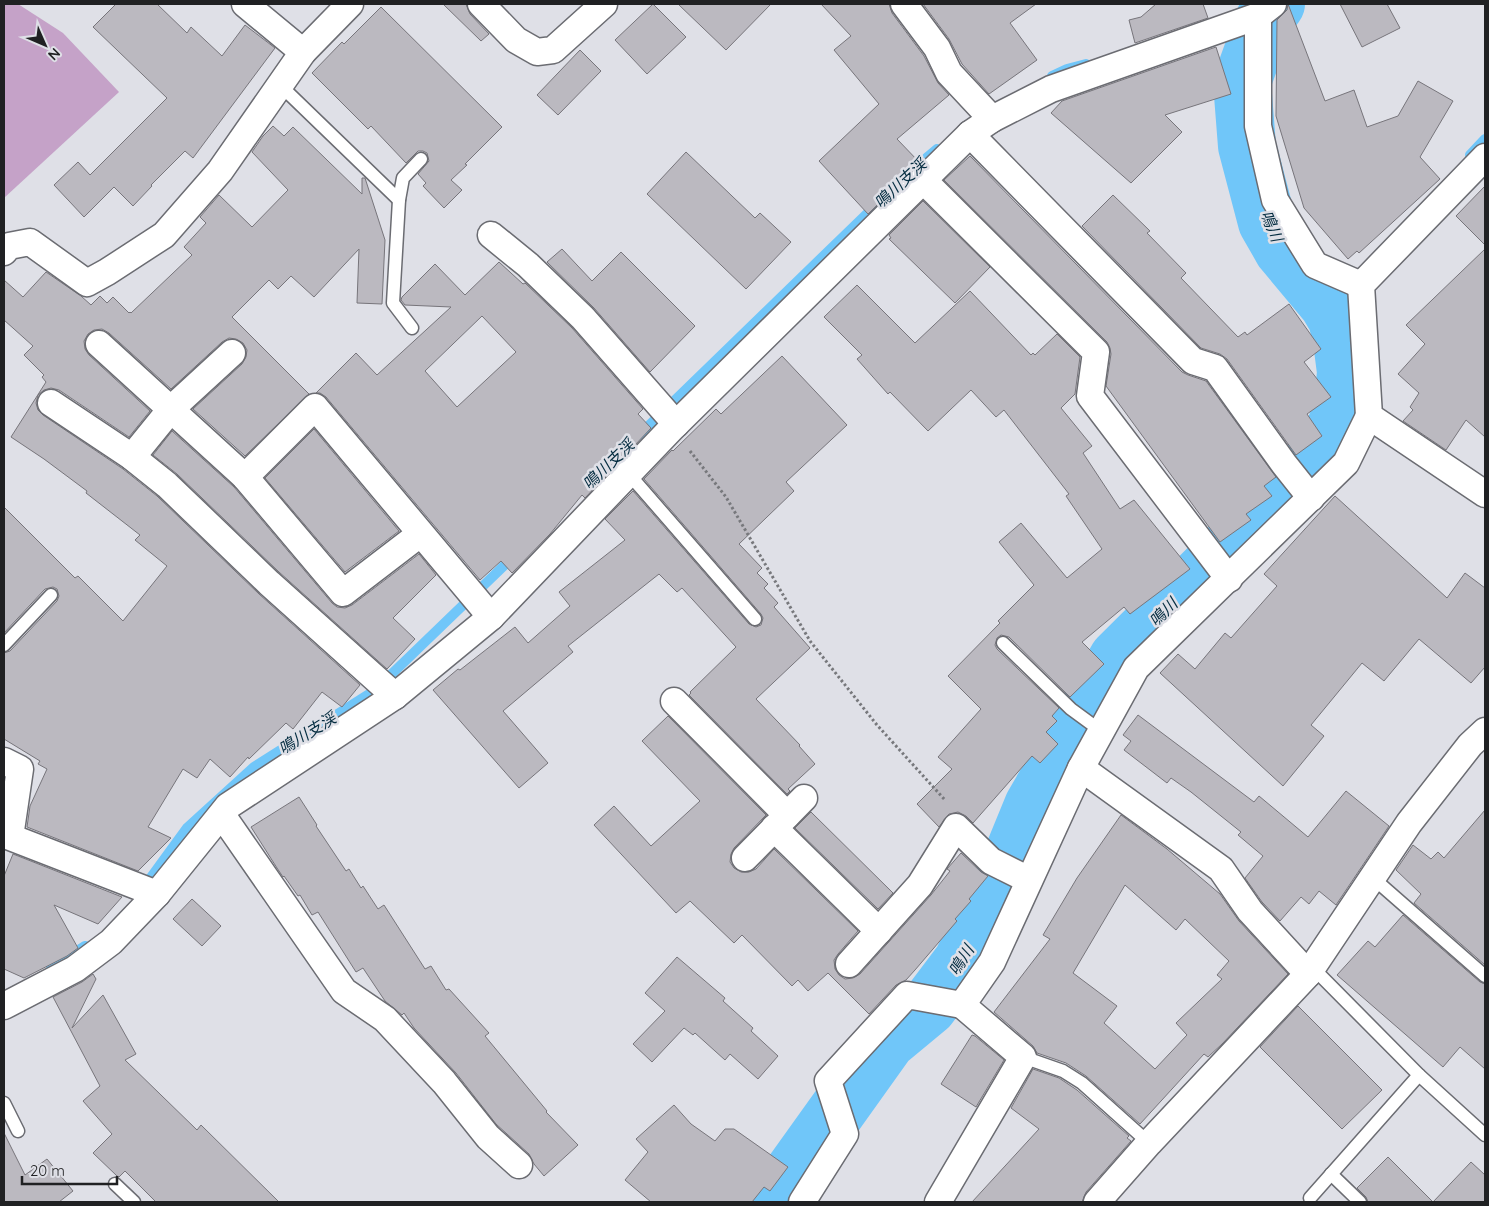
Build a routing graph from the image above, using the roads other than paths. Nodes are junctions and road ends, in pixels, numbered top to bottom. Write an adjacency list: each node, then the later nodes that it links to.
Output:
1 (245, 4): 7 (street)
2 (350, 4): 7 (street)
3 (481, 4): 4 (street)
4 (604, 4)
5 (904, 4): 9 (street)
6 (1261, 20): 9 (street); 17 (street)
7 (303, 52): 8 (street)
8 (280, 85): 14 (lane); 16 (street)
9 (991, 118): 10 (street)
10 (970, 134): 13 (street); 29 (street)
11 (1485, 157): 17 (street)
12 (421, 159): 14 (lane)
13 (923, 180): 24 (street); 31 (street)
14 (399, 200): 18 (lane)
15 (491, 235): 24 (street)
16 (4, 252)
17 (1360, 285): 23 (street)
18 (412, 328)
19 (99, 344): 22 (street)
20 (232, 353): 22 (street)
21 (51, 403): 25 (street)
22 (170, 410): 25 (street); 27 (street)
23 (1369, 416): 28 (street); 29 (street)
24 (673, 424): 26 (street)
25 (132, 457): 37 (street)
26 (628, 473): 33 (street); 34 (lane)
27 (245, 477): 30 (street); 30 (street)
28 (1485, 494)
29 (1310, 496): 31 (street)
30 (420, 534): 33 (street)
31 (1228, 578): 39 (street)
32 (51, 595): 36 (lane)
33 (488, 615): 37 (street)
34 (755, 618)
35 (1002, 644): 39 (lane)
36 (4, 645)
37 (394, 696): 44 (street)
38 (674, 701): 43 (street)
39 (1095, 726): 42 (street)
40 (1485, 731): 46 (street)
41 (4, 761): 48 (street)
42 (1080, 768): 47 (street); 51 (street)
43 (789, 814): 45 (street); 49 (street)
44 (222, 815): 48 (street); 61 (street)
45 (745, 858)
46 (1373, 878): 51 (street); 52 (lane)
47 (1028, 880): 49 (street); 53 (street)
48 (156, 893): 54 (street)
49 (879, 931): 50 (street)
50 (849, 964)
51 (1310, 971): 56 (lane); 60 (street)
52 (1485, 976)
53 (961, 1005): 55 (street); 66 (street)
54 (4, 1006)
55 (1022, 1057): 60 (lane); 67 (street)
56 (1419, 1075): 59 (lane); 62 (lane)
57 (4, 1102): 58 (lane)
58 (18, 1131)
59 (1485, 1135)
60 (1149, 1143): 68 (street)
61 (519, 1165)
62 (1330, 1174): 64 (lane); 69 (lane)
63 (115, 1184): 65 (lane)
64 (1310, 1198)
65 (134, 1202)
66 (802, 1202)
67 (938, 1202)
68 (1097, 1202)
69 (1360, 1202)

